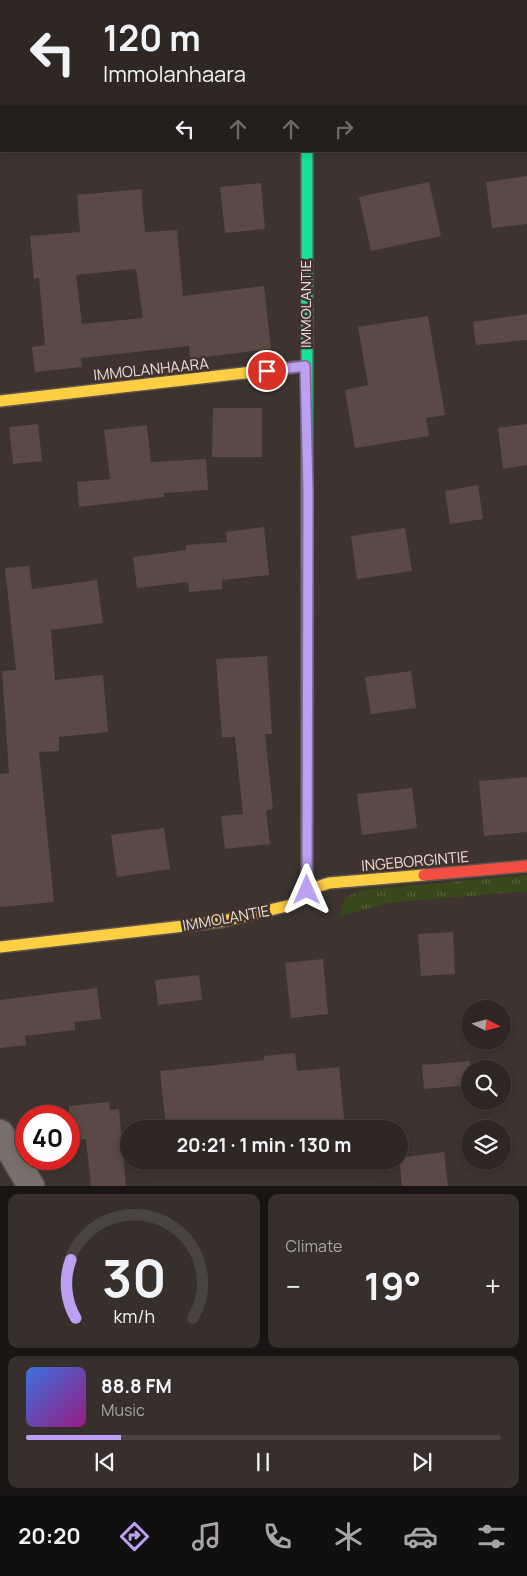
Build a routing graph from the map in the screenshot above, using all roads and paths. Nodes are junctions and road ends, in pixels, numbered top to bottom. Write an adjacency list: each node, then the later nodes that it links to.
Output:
1 (307, 152): 2 (street, IMMOLANTIE)
2 (305, 366): 3 (street, IMMOLANHAARA); 5 (street, IMMOLANTIE)
3 (0, 400)
4 (527, 866): 5 (street, INGEBORGINTIE)
5 (307, 890): 6 (street, IMMOLANTIE)
6 (0, 947)
7 (0, 1133): 8 (street)
8 (31, 1186)

